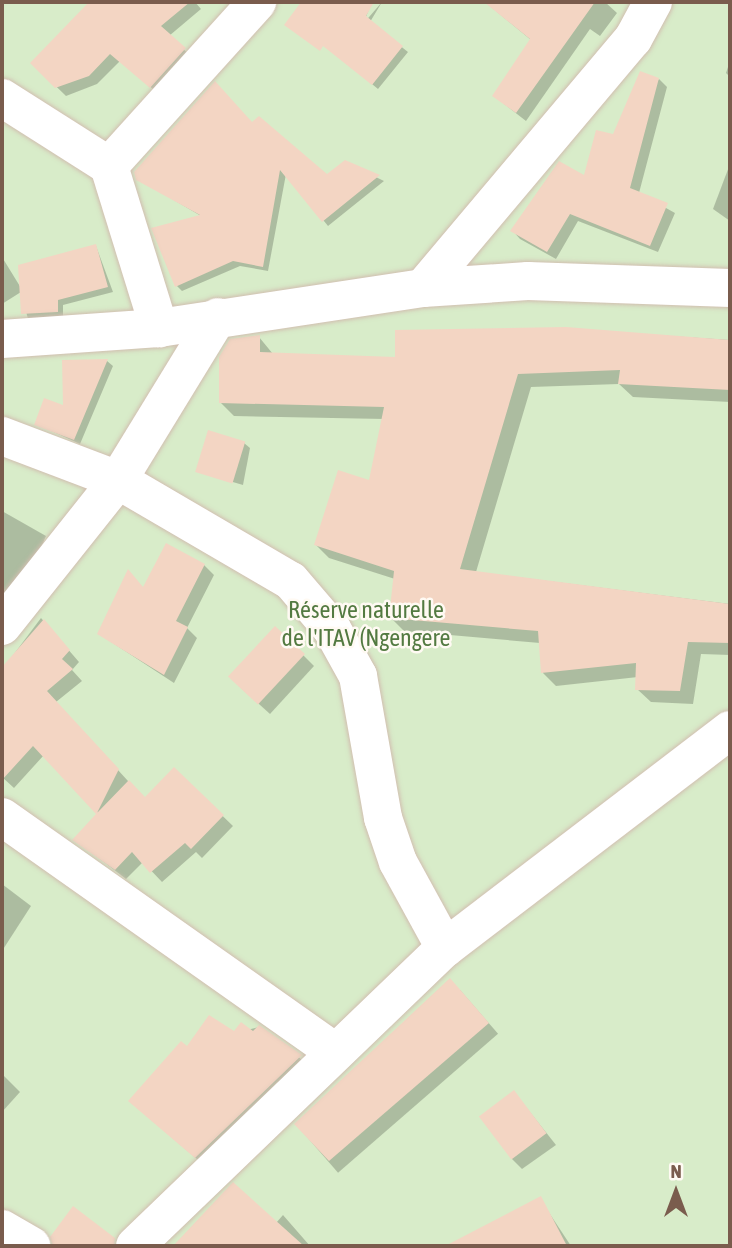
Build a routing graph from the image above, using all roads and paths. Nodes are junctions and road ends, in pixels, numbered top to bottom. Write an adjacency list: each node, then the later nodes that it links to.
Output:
1 (257, 2): 4 (street)
2 (653, 2): 5 (street)
3 (2, 98): 4 (street)
4 (109, 166): 8 (street)
5 (423, 288): 6 (street); 7 (street)
6 (730, 288)
7 (218, 317): 8 (street); 11 (street)
8 (159, 328): 9 (street)
9 (2, 339)
10 (2, 436): 11 (street)
11 (118, 480): 12 (street); 15 (street)
12 (2, 626)
13 (730, 730): 15 (street)
14 (2, 817): 16 (street)
15 (446, 948): 16 (street)
16 (335, 1052): 19 (street)
17 (2, 1228): 18 (street)
18 (31, 1246)
19 (135, 1246)

